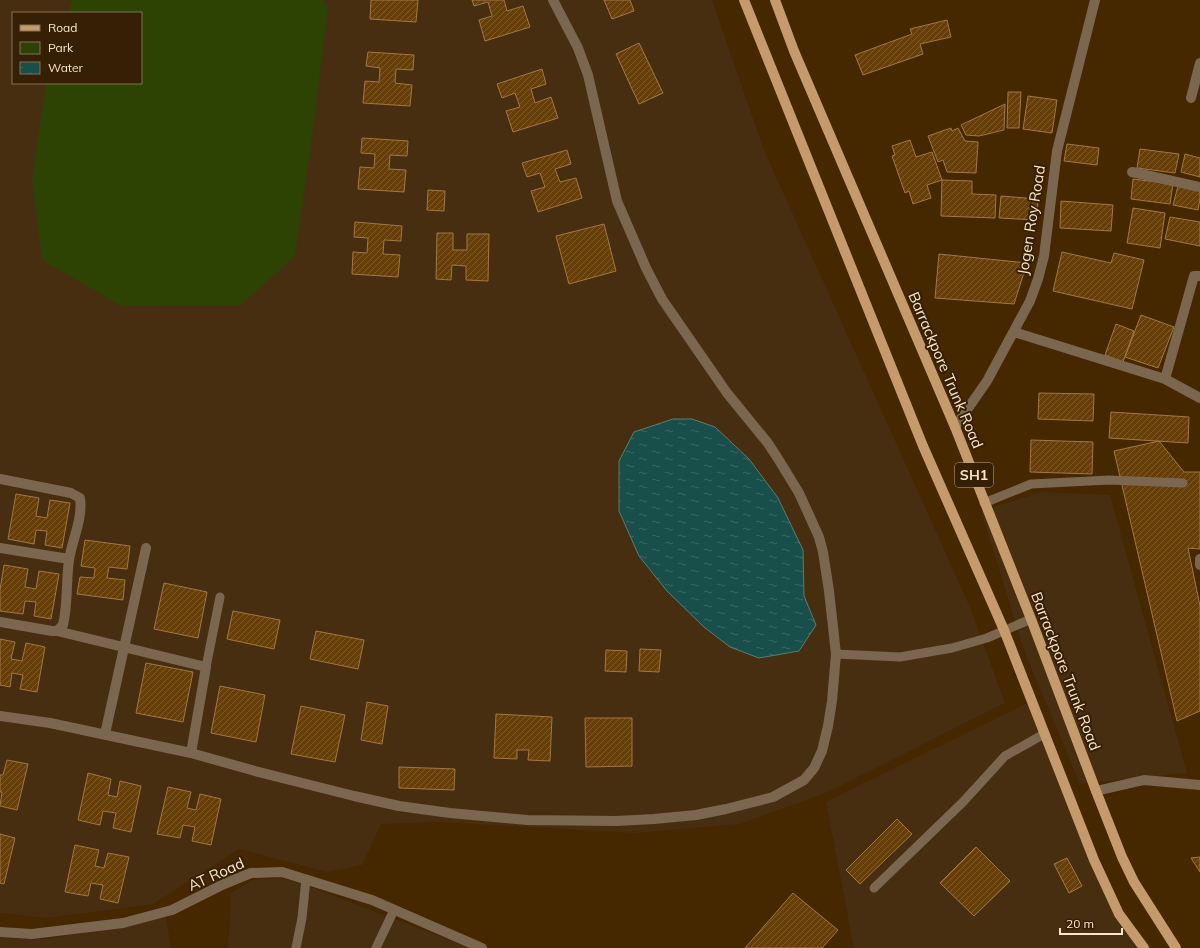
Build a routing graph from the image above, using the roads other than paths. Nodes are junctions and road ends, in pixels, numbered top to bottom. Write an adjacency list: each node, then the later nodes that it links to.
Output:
1 (553, 0): 28 (street)
2 (744, 0): 25 (main road, SH1)
3 (775, 0): 13 (main road, Barrackpore Trunk Road / SH1)
4 (1095, 0): 10 (street, Jogen Roy Road)
5 (1200, 63): 6 (street)
6 (1191, 98)
7 (1132, 172): 8 (street)
8 (1200, 187)
9 (1200, 276): 11 (street)
10 (1014, 332): 11 (street); 13 (street, Jogen Roy Road)
11 (1165, 379): 12 (street)
12 (1200, 398)
13 (954, 427): 16 (main road, Barrackpore Trunk Road / SH1)
14 (0, 479): 19 (street)
15 (1183, 483): 16 (lane)
16 (984, 503): 23 (main road, Barrackpore Trunk Road / SH1)
17 (0, 548): 19 (street)
18 (146, 548): 27 (street)
19 (69, 559): 26 (street)
20 (1200, 560): 21 (street)
21 (1200, 565)
22 (220, 597): 29 (lane)
23 (1032, 619): 25 (lane); 35 (main road, Barrackpore Trunk Road / SH1)
24 (0, 622): 26 (street)
25 (1004, 630): 28 (lane); 32 (main road, SH1)
26 (57, 631): 27 (street)
27 (124, 647): 29 (street); 31 (street)
28 (836, 654): 33 (street)
29 (206, 667): 33 (street)
30 (0, 716): 31 (street)
31 (105, 734): 33 (street)
32 (1044, 734): 37 (lane); 43 (main road, SH1)
33 (191, 753)
34 (1200, 785): 35 (street)
35 (1096, 791): 44 (main road, Barrackpore Trunk Road / SH1)
36 (306, 879): 38 (street, AT Road); 39 (street, AT Road); 40 (lane)
37 (874, 888)
38 (394, 910): 41 (lane); 42 (street, AT Road)
39 (0, 932)
40 (296, 948)
41 (376, 948)
42 (482, 948)
43 (1144, 948)
44 (1176, 948)

